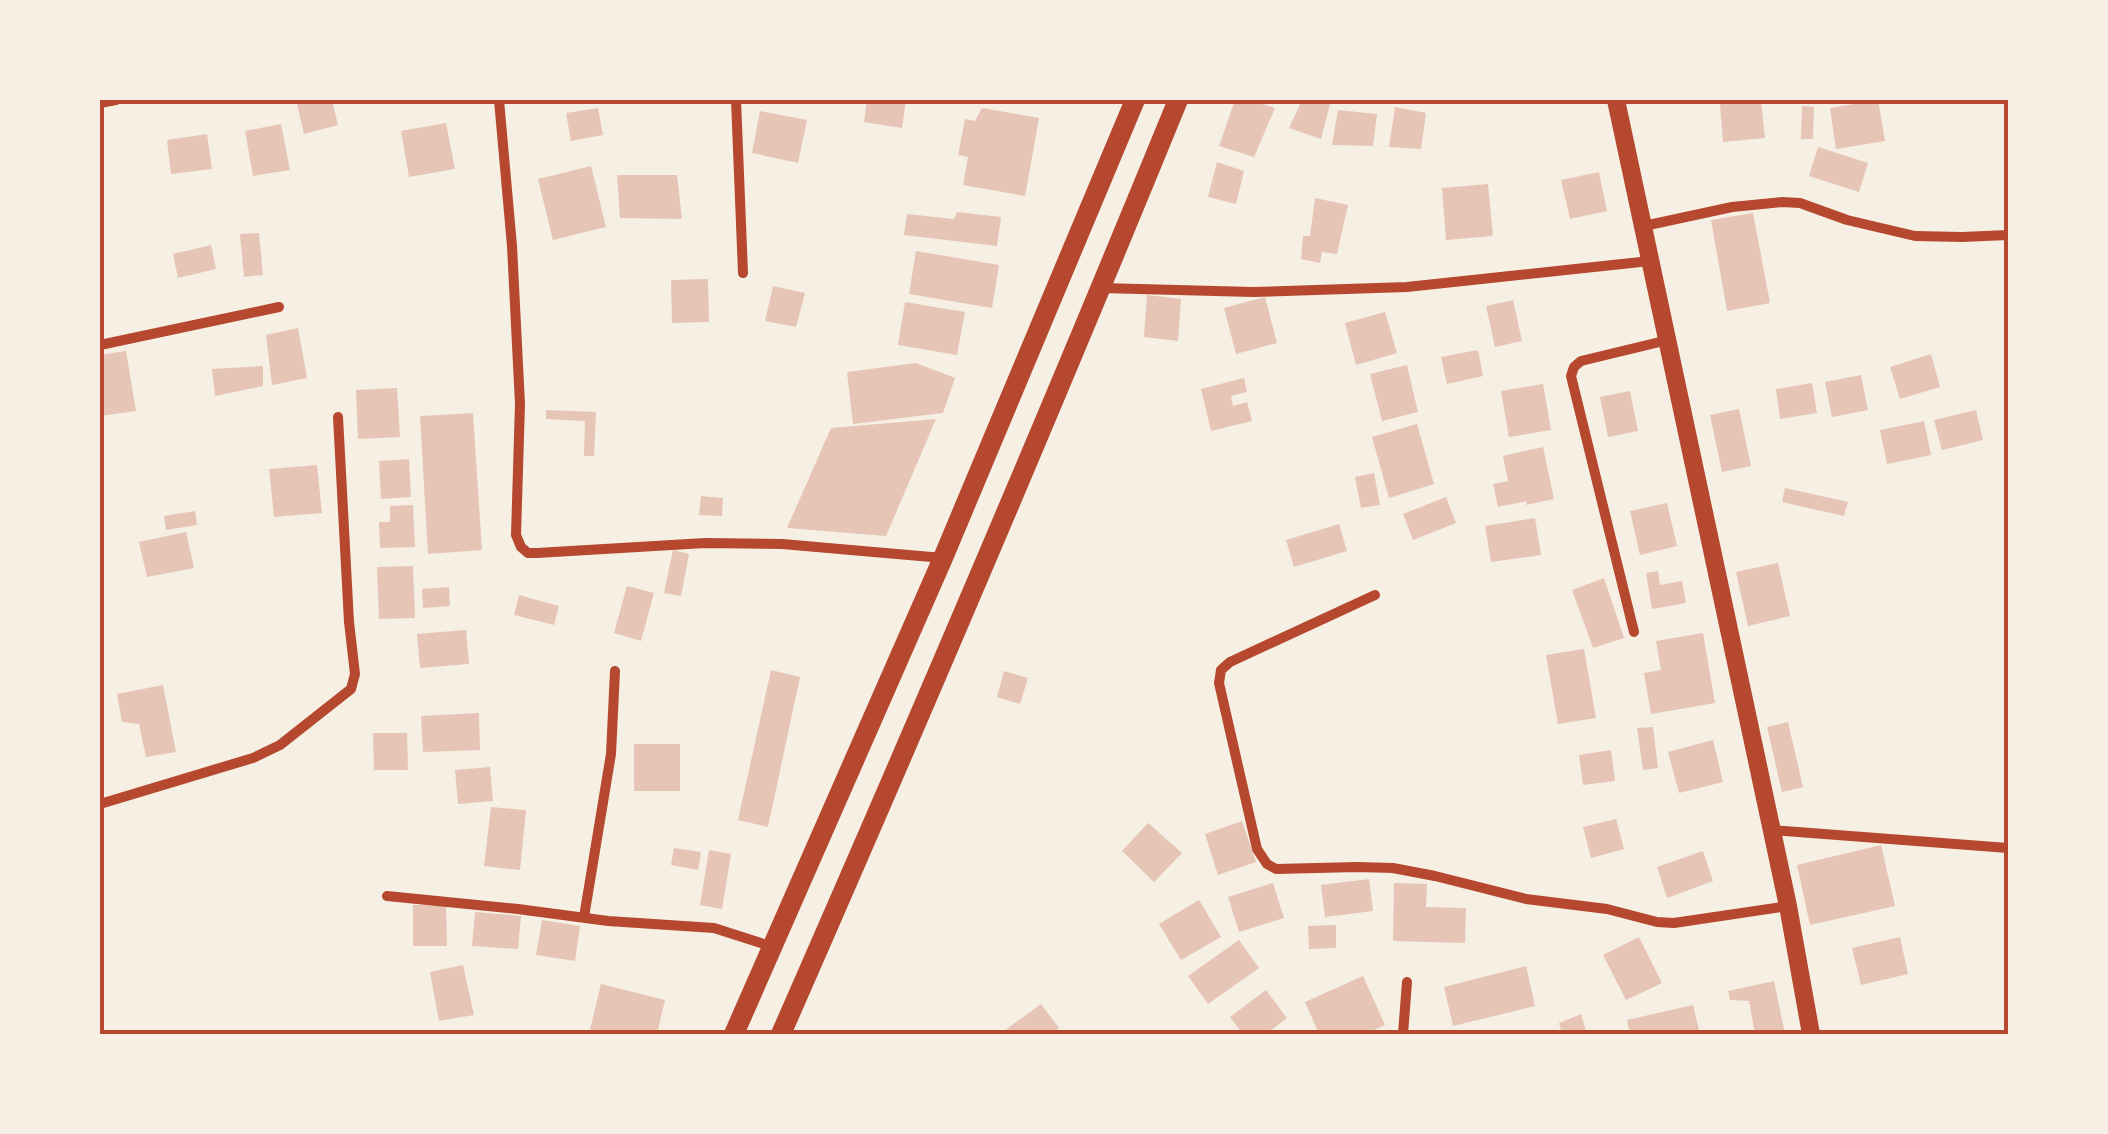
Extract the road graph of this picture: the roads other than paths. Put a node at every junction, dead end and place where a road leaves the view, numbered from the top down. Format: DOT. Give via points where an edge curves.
graph roads {
  1 [pos="116,100"];
  2 [pos="499,100"];
  3 [pos="736,100"];
  4 [pos="1135,100"];
  5 [pos="1178,100"];
  6 [pos="1616,100"];
  7 [pos="100,103"];
  8 [pos="1644,226"];
  9 [pos="2008,234"];
  10 [pos="1650,261"];
  11 [pos="743,273"];
  12 [pos="1101,288"];
  13 [pos="279,307"];
  14 [pos="1669,340"];
  15 [pos="100,346"];
  16 [pos="338,417"];
  17 [pos="942,558"];
  18 [pos="1376,595"];
  19 [pos="1634,632"];
  20 [pos="615,670"];
  21 [pos="100,804"];
  22 [pos="1772,830"];
  23 [pos="2008,848"];
  24 [pos="387,896"];
  25 [pos="1788,906"];
  26 [pos="584,917"];
  27 [pos="774,947"];
  28 [pos="1407,982"];
  29 [pos="734,1034"];
  30 [pos="781,1034"];
  31 [pos="1403,1034"];
  32 [pos="1811,1034"];
  1 -- 7 [label="street"];
  2 -- 17 [label="street" via="520,404 521,547 528,553 782,544"];
  3 -- 11 [label="street"];
  4 -- 17 [label="highway"];
  5 -- 12 [label="highway"];
  6 -- 8 [label="main road"];
  8 -- 9 [label="street" via="1782,202 1915,236"];
  8 -- 10 [label="main road"];
  10 -- 12 [label="street" via="1407,287"];
  10 -- 14 [label="main road"];
  12 -- 30 [label="highway"];
  13 -- 15 [label="street"];
  14 -- 19 [label="street" via="1580,361 1571,376"];
  14 -- 22 [label="main road"];
  16 -- 21 [label="street" via="351,689 280,745 252,758"];
  17 -- 27 [label="highway"];
  18 -- 25 [label="street" via="1221,670 1256,849 1267,864 1282,870 1394,868 1657,922"];
  20 -- 26 [label="street" via="610,754"];
  22 -- 23 [label="street"];
  22 -- 25 [label="main road"];
  24 -- 26 [label="street"];
  25 -- 32 [label="main road"];
  26 -- 27 [label="street" via="714,928"];
  27 -- 29 [label="highway"];
  28 -- 31 [label="street"];
}
